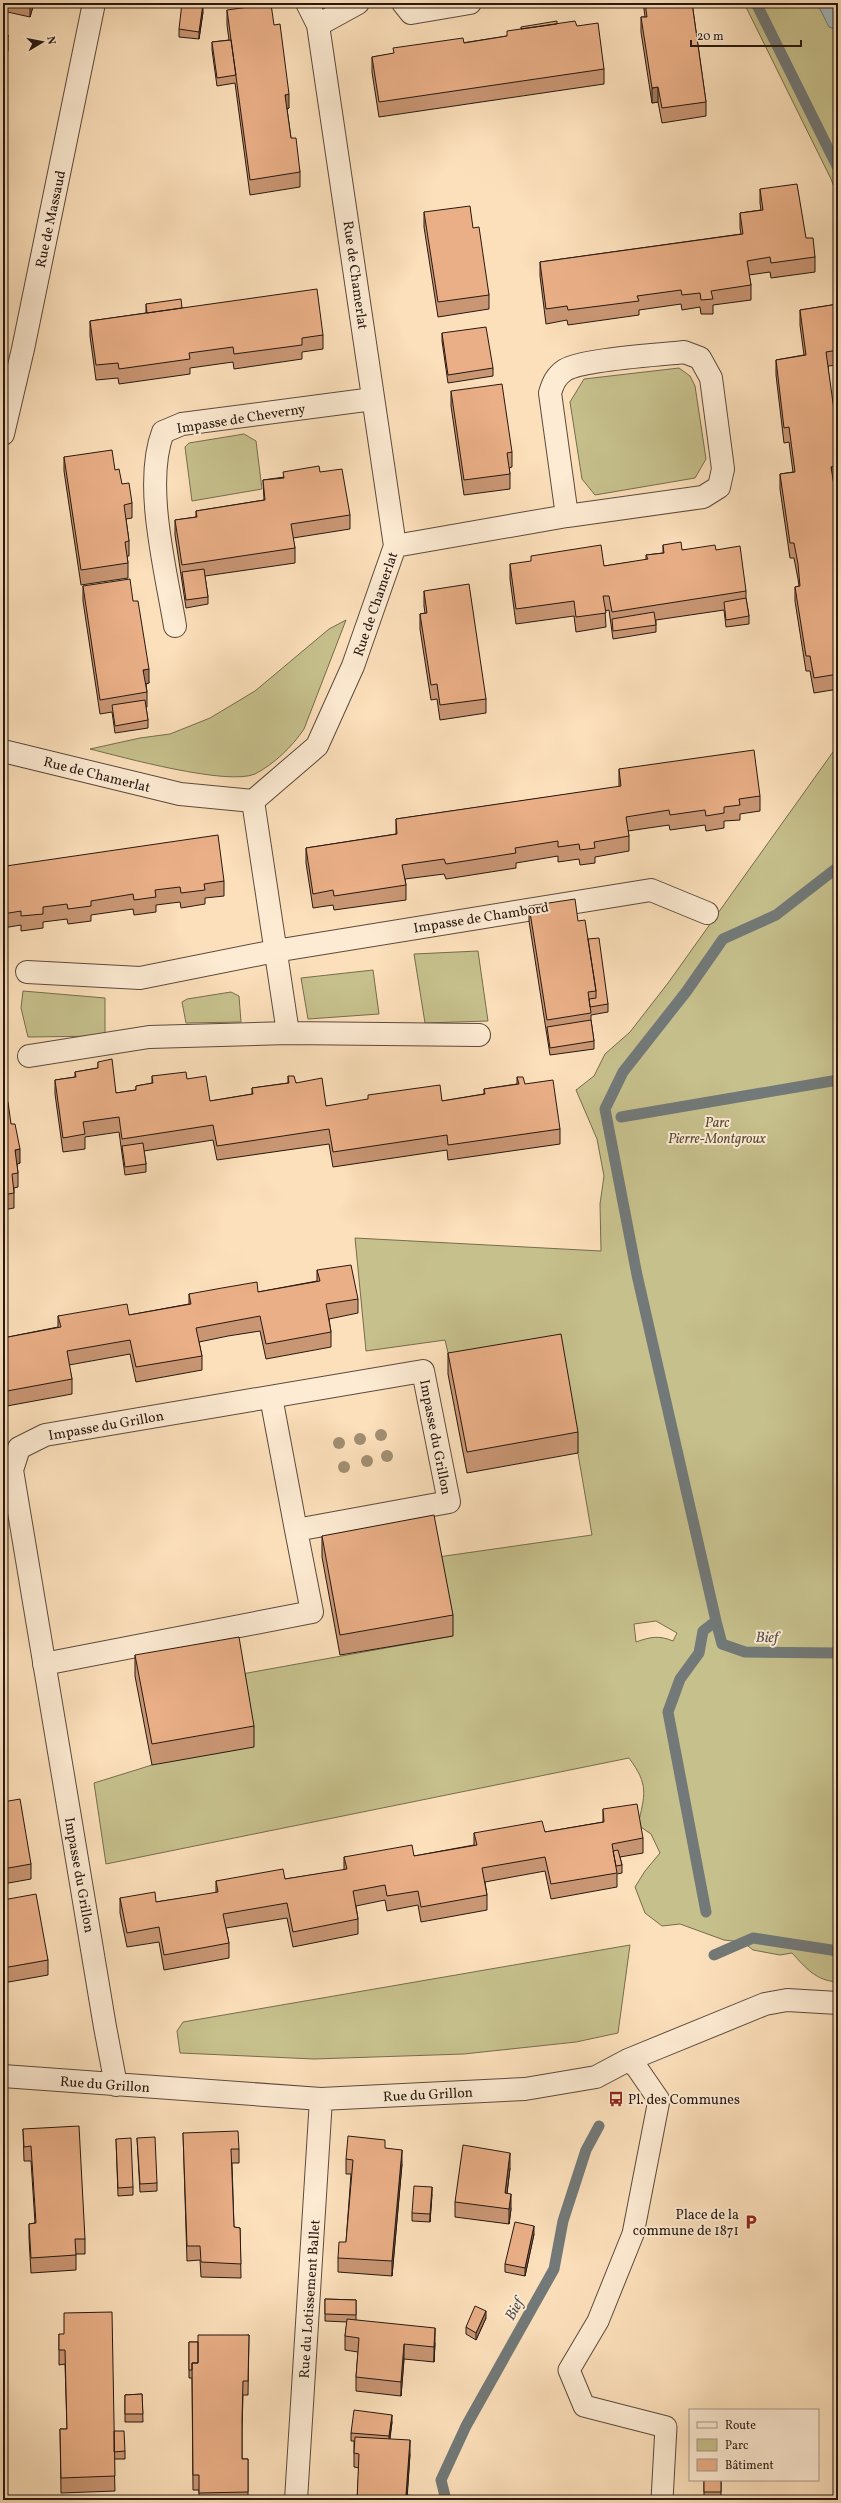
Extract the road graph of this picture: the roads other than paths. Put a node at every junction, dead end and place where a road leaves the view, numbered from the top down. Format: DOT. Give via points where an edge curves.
graph roads {
  1 [pos="94,3"];
  2 [pos="307,3"];
  3 [pos="358,3"];
  4 [pos="403,3"];
  5 [pos="470,3"];
  6 [pos="318,25"];
  7 [pos="373,399"];
  8 [pos="3,434"];
  9 [pos="567,516"];
  10 [pos="395,546"];
  11 [pos="175,626"];
  12 [pos="3,751"];
  13 [pos="253,801"];
  14 [pos="707,913"];
  15 [pos="276,951"];
  16 [pos="28,972"];
  17 [pos="288,1034"];
  18 [pos="479,1035"];
  19 [pos="29,1056"];
  20 [pos="271,1397"];
  21 [pos="296,1530"];
  22 [pos="44,1664"];
  23 [pos="838,2003"];
  24 [pos="628,2060"];
  25 [pos="3,2076"];
  26 [pos="116,2085"];
  27 [pos="321,2099"];
  28 [pos="296,2500"];
  29 [pos="662,2500"];
  1 -- 8 [label="street, Rue de Massaud" via="23,349"];
  2 -- 6 [label="street, Rue de Chamerlat"];
  3 -- 6 [label="street"];
  4 -- 5 [label="street" via="411,13"];
  6 -- 7 [label="street, Rue de Chamerlat"];
  7 -- 10 [label="street, Rue de Chamerlat"];
  7 -- 11 [label="street, Impasse de Cheverny" via="182,424 163,432 157,448 156,515"];
  9 -- 9 [label="street" via="703,496 719,487 724,469 711,378 700,358 684,352 586,364 566,370 554,380 550,392"];
  9 -- 10 [label="street"];
  10 -- 13 [label="street, Rue de Chamerlat" via="353,666 317,746"];
  12 -- 13 [label="street, Rue de Chamerlat" via="180,794"];
  13 -- 15 [label="street"];
  14 -- 15 [label="street, Impasse de Chambord" via="651,890"];
  15 -- 16 [label="street, Impasse de Chambord" via="140,978"];
  15 -- 17 [label="street"];
  17 -- 18 [label="street"];
  17 -- 19 [label="street" via="149,1037"];
  20 -- 21 [label="street"];
  20 -- 21 [label="street, Impasse du Grillon" via="423,1371 449,1502"];
  20 -- 22 [label="street, Impasse du Grillon" via="45,1435 19,1448 12,1470"];
  21 -- 22 [label="street" via="312,1612"];
  22 -- 26 [label="street, Impasse du Grillon"];
  23 -- 24 [label="street, Rue du Grillon" via="787,2000 765,2004"];
  24 -- 27 [label="street, Rue du Grillon" via="596,2077 525,2089"];
  24 -- 29 [label="lane" via="637,2068 659,2100 633,2234 598,2321 569,2370 584,2406 666,2427"];
  25 -- 26 [label="street, Rue du Grillon"];
  26 -- 27 [label="street, Rue du Grillon"];
  27 -- 28 [label="street, Rue du Lotissement Ballet"];
}
